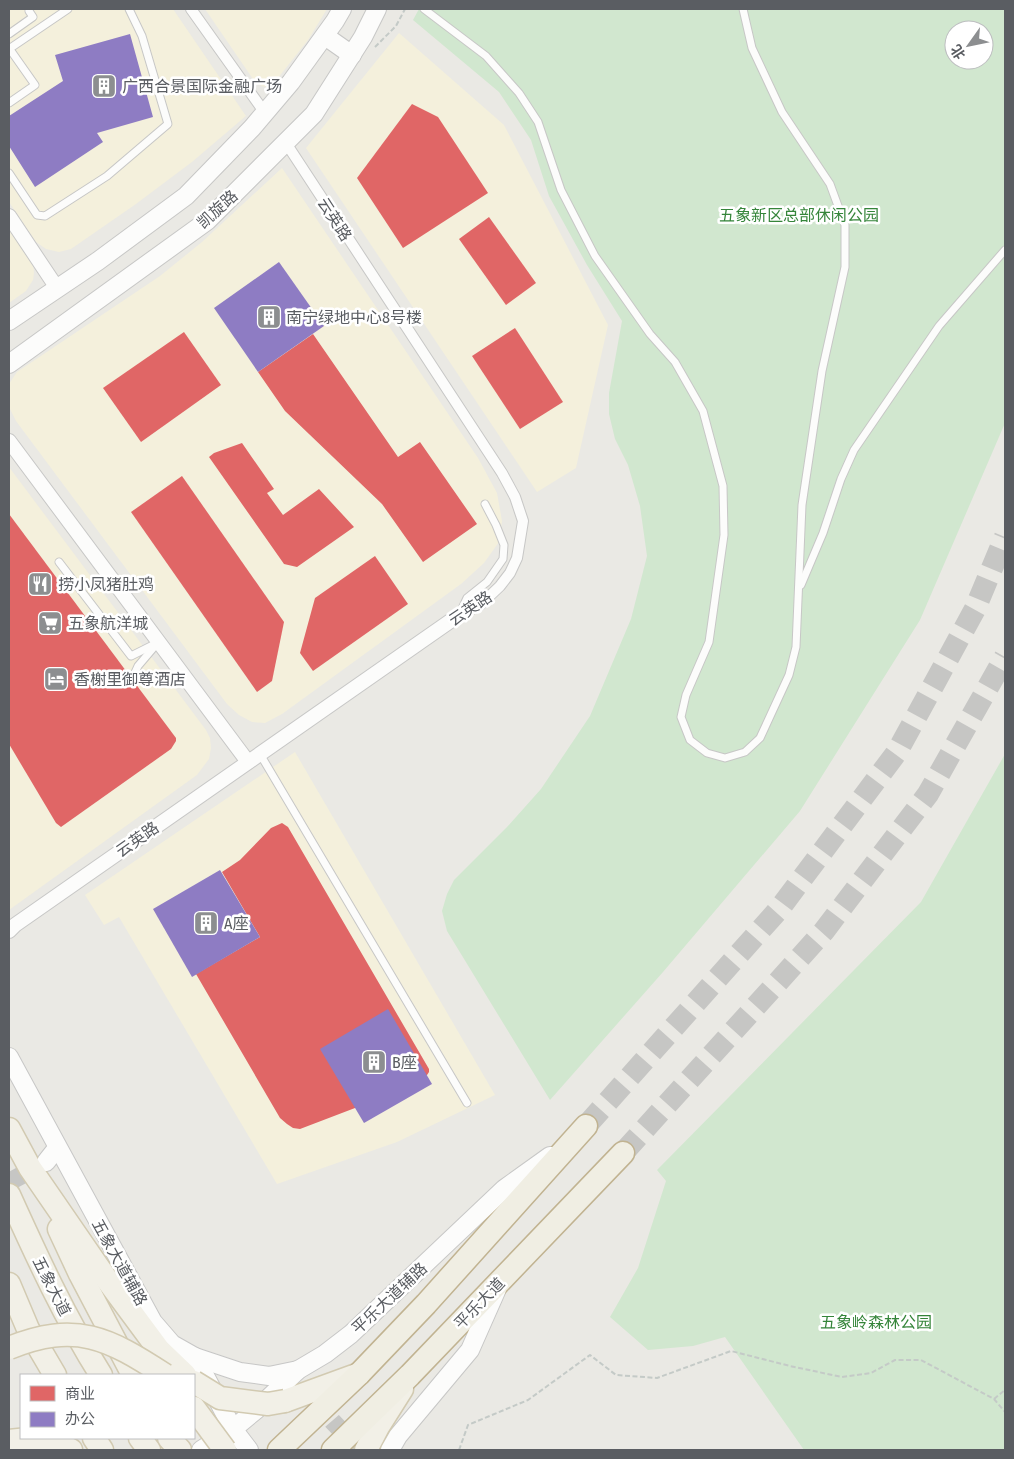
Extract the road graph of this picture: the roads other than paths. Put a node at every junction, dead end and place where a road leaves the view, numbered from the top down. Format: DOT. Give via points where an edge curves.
graph roads {
  1 [pos="68,9"];
  2 [pos="128,9"];
  3 [pos="191,9"];
  4 [pos="342,9"];
  5 [pos="378,9"];
  6 [pos="424,9"];
  7 [pos="743,9"];
  8 [pos="29,11"];
  9 [pos="9,34"];
  10 [pos="325,36"];
  11 [pos="9,49"];
  12 [pos="352,55"];
  13 [pos="9,103"];
  14 [pos="265,113"];
  15 [pos="286,143"];
  16 [pos="9,173"];
  17 [pos="9,216"];
  18 [pos="1005,250"];
  19 [pos="57,288"];
  20 [pos="9,321"];
  21 [pos="9,364"];
  22 [pos="9,441"];
  23 [pos="485,504"];
  24 [pos="59,562"];
  25 [pos="799,590"];
  26 [pos="459,615"];
  27 [pos="159,642"];
  28 [pos="133,677"];
  29 [pos="260,754"];
  30 [pos="248,762"];
  31 [pos="11,927"];
  32 [pos="9,1058"];
  33 [pos="467,1103"];
  34 [pos="9,1129"];
  35 [pos="580,1133"];
  36 [pos="57,1148"];
  37 [pos="623,1153"];
  38 [pos="38,1165"];
  39 [pos="9,1195"];
  40 [pos="501,1280"];
  41 [pos="9,1284"];
  42 [pos="9,1348"];
  43 [pos="190,1366"];
  44 [pos="303,1372"];
  45 [pos="54,1374"];
  46 [pos="100,1374"];
  47 [pos="132,1374"];
  48 [pos="163,1374"];
  49 [pos="359,1374"];
  50 [pos="410,1375"];
  51 [pos="195,1383"];
  52 [pos="195,1409"];
  53 [pos="233,1429"];
  54 [pos="141,1439"];
  55 [pos="170,1439"];
  56 [pos="9,1441"];
  57 [pos="283,1446"];
  58 [pos="71,1450"];
  59 [pos="149,1450"];
  60 [pos="180,1450"];
  61 [pos="201,1450"];
  62 [pos="225,1450"];
  63 [pos="249,1450"];
  64 [pos="333,1450"];
  65 [pos="366,1450"];
  66 [pos="390,1450"];
  1 -- 11 [label="lane"];
  2 -- 16 [label="lane" via="142,36 168,124 107,176 45,216 37,215"];
  3 -- 14 [label="street"];
  4 -- 10 [label="street, 凯旋路"];
  5 -- 12 [label="street, 凯旋路"];
  6 -- 25 [label="lane" via="486,56 519,93 538,122 562,190 596,256 650,334 675,362 703,411 723,486 724,535 709,642 686,695 682,717 690,740 707,753 725,758 745,752 760,738 789,675 796,647"];
  7 -- 25 [label="lane" via="752,48 782,112 830,184 845,225 844,267 822,371 802,505"];
  8 -- 9 [label="lane" via="33,17"];
  10 -- 12 [label="street"];
  10 -- 14 [label="street, 凯旋路"];
  11 -- 13 [label="lane" via="35,85"];
  12 -- 15 [label="street, 凯旋路" via="314,114"];
  14 -- 19 [label="street, 凯旋路" via="186,196"];
  15 -- 21 [label="street, 凯旋路" via="206,221"];
  15 -- 26 [label="street, 云英路" via="515,497 523,521 517,558 510,573 480,605"];
  17 -- 19 [label="street"];
  18 -- 25 [label="lane" via="939,326 854,450"];
  19 -- 20 [label="street, 凯旋路"];
  22 -- 27 [label="street"];
  23 -- 26 [label="lane" via="504,545 503,559 487,582 467,598"];
  24 -- 27 [label="lane" via="131,656"];
  26 -- 29 [label="street, 云英路"];
  27 -- 28 [label="lane" via="138,666"];
  27 -- 30 [label="street"];
  29 -- 30 [label="street, 云英路"];
  29 -- 33 [label="lane"];
  30 -- 31 [label="street, 云英路"];
  32 -- 36 [label="street, 五象大道辅路"];
  34 -- 38 [label="main road"];
  35 -- 44 [label="street, 平乐大道辅路" via="504,1189 351,1334"];
  35 -- 49 [label="highway"];
  36 -- 38 [label="street"];
  36 -- 43 [label="street, 五象大道辅路" via="152,1322"];
  37 -- 40 [label="highway, 平乐大道"];
  38 -- 43 [label="main road" via="105,1277 159,1350"];
  38 -- 47 [label="main road" via="80,1274"];
  39 -- 46 [label="main road, 五象大道" via="48,1280"];
  40 -- 50 [label="highway, 平乐大道"];
  40 -- 66 [label="street" via="470,1350"];
  41 -- 45 [label="main road" via="28,1329"];
  42 -- 48 [label="main road, bridge" via="53,1334 82,1335 127,1351"];
  43 -- 44 [label="street, 五象大道辅路" via="269,1376"];
  43 -- 53 [label="street"];
  44 -- 53 [label="street, 平乐大道辅路"];
  49 -- 51 [label="main road, bridge" via="268,1404 220,1398"];
  49 -- 57 [label="highway"];
  50 -- 64 [label="highway, 平乐大道"];
  50 -- 65 [label="main road"];
  52 -- 62 [label="main road, bridge"];
  53 -- 61 [label="street, 平乐大道辅路"];
  53 -- 63 [label="street"];
  54 -- 59 [label="main road"];
  55 -- 60 [label="main road"];
  56 -- 58 [label="main road" via="28,1439"];
}
